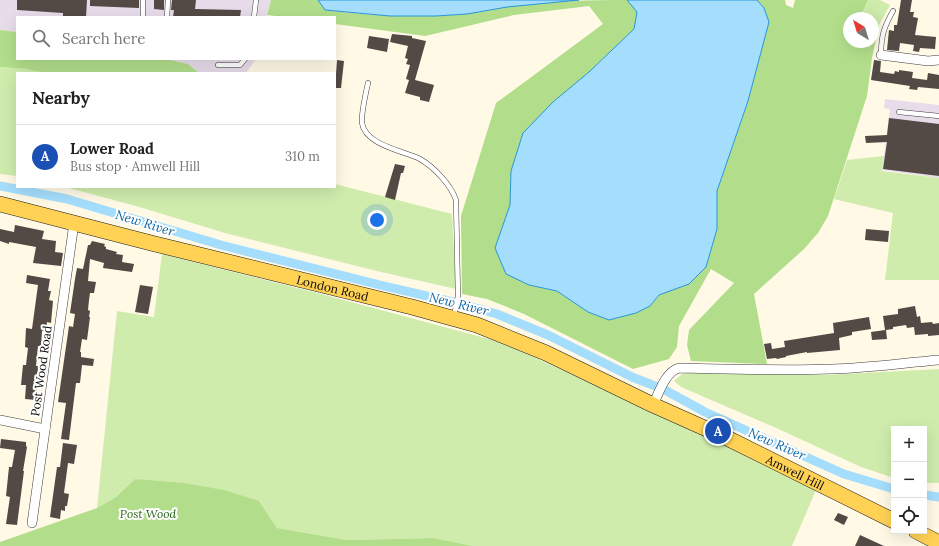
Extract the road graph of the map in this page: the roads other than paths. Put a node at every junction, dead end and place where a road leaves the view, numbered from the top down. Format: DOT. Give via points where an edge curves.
graph roads {
  1 [pos="143,0"];
  2 [pos="168,0"];
  3 [pos="256,0"];
  4 [pos="893,11"];
  5 [pos="143,16"];
  6 [pos="167,16"];
  7 [pos="254,16"];
  8 [pos="881,55"];
  9 [pos="244,60"];
  10 [pos="939,60"];
  11 [pos="218,64"];
  12 [pos="368,83"];
  13 [pos="899,112"];
  14 [pos="939,116"];
  15 [pos="0,204"];
  16 [pos="74,223"];
  17 [pos="455,312"];
  18 [pos="939,360"];
  19 [pos="656,399"];
  20 [pos="0,420"];
  21 [pos="45,429"];
  22 [pos="891,519"];
  23 [pos="32,523"];
  24 [pos="922,534"];
  25 [pos="939,543"];
  1 -- 5 [label="lane"];
  2 -- 6 [label="lane"];
  3 -- 7 [label="lane"];
  4 -- 8 [label="lane" via="884,26"];
  8 -- 10 [label="street" via="928,62"];
  9 -- 11 [label="lane" via="240,65"];
  12 -- 17 [label="lane" via="362,122 366,132 379,143 420,160 439,174 453,192 456,200 458,299"];
  13 -- 14 [label="lane"];
  15 -- 16 [label="main road, London Road"];
  16 -- 17 [label="main road, London Road"];
  16 -- 21 [label="street, Post Wood Road"];
  17 -- 19 [label="main road, London Road"];
  18 -- 19 [label="street" via="884,366 780,371 679,368 671,373"];
  19 -- 22 [label="main road, Amwell Hill" via="729,439"];
  20 -- 21 [label="street"];
  21 -- 23 [label="street, Post Wood Road"];
  24 -- 25 [label="main road"];
}
